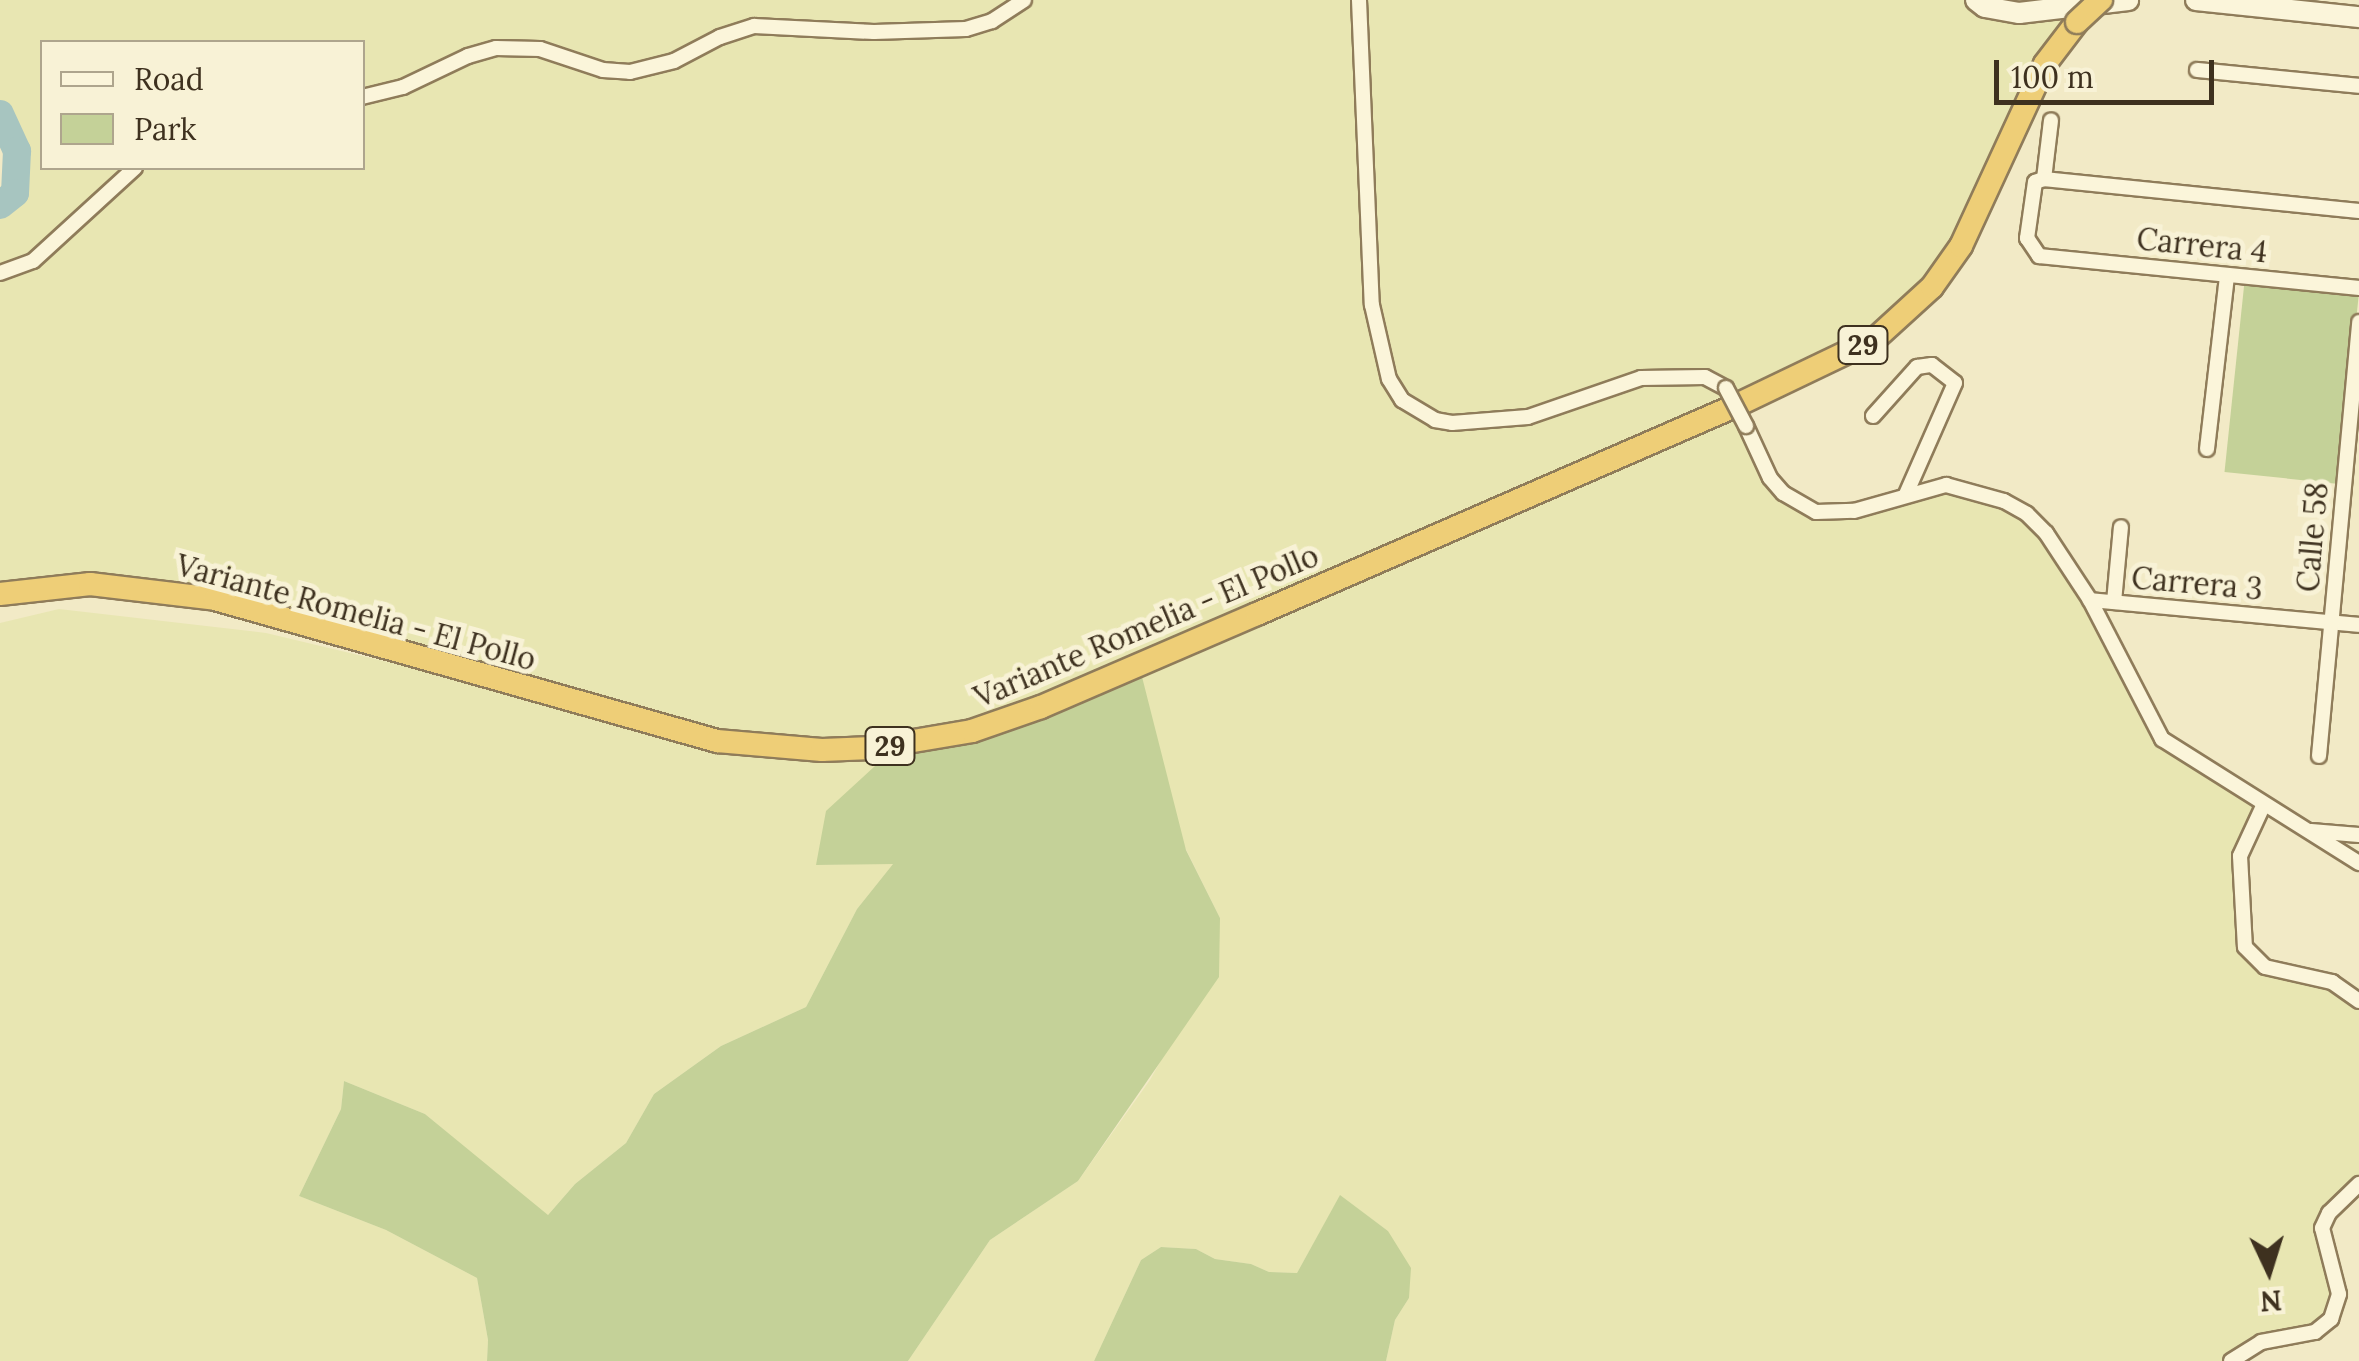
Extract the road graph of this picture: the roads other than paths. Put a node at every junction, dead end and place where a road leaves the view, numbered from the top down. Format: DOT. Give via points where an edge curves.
graph roads {
  1 [pos="1024,0"];
  2 [pos="1359,0"];
  3 [pos="1976,0"];
  4 [pos="2101,0"];
  5 [pos="2128,0"];
  6 [pos="2196,0"];
  7 [pos="2359,17"];
  8 [pos="2197,70"];
  9 [pos="2359,86"];
  10 [pos="365,97"];
  11 [pos="2051,120"];
  12 [pos="133,170"];
  13 [pos="2044,180"];
  14 [pos="2359,211"];
  15 [pos="0,273"];
  16 [pos="2227,275"];
  17 [pos="2359,288"];
  18 [pos="2359,322"];
  19 [pos="1872,416"];
  20 [pos="2207,449"];
  21 [pos="1906,494"];
  22 [pos="2121,528"];
  23 [pos="0,594"];
  24 [pos="2090,600"];
  25 [pos="2114,602"];
  26 [pos="2332,622"];
  27 [pos="2359,625"];
  28 [pos="2319,756"];
  29 [pos="2264,804"];
  30 [pos="2305,830"];
  31 [pos="2359,835"];
  32 [pos="2359,863"];
  33 [pos="2359,1001"];
  34 [pos="2359,1184"];
  35 [pos="2231,1361"];
  1 -- 10 [label="street" via="966,29 754,26 630,72 540,49 496,48"];
  2 -- 21 [label="street, bridge" via="1372,305 1388,379 1402,400 1452,423 1528,417 1641,378 1705,377 1726,388 1770,478 1800,505 1833,513"];
  3 -- 5 [label="main road" via="2019,13"];
  4 -- 23 [label="highway, Variante Romelia - El Pollo / 29, bridge" via="2045,64 1961,246 1932,287 1875,338 1736,406 1258,614 972,730 856,749 767,747 717,740 202,596 90,584"];
  6 -- 7 [label="main road"];
  8 -- 9 [label="street"];
  11 -- 13 [label="street"];
  12 -- 15 [label="street" via="33,260"];
  13 -- 14 [label="street"];
  13 -- 16 [label="street, Carrera 4" via="2035,182 2028,238 2039,256"];
  16 -- 17 [label="street, Carrera 4"];
  16 -- 20 [label="street"];
  18 -- 26 [label="street, Calle 58"];
  19 -- 21 [label="street" via="1918,367 1932,365 1955,383"];
  21 -- 24 [label="street" via="1946,485 2004,500 2046,533"];
  22 -- 25 [label="street"];
  24 -- 25 [label="street, Carrera 3"];
  24 -- 29 [label="street" via="2162,739"];
  25 -- 26 [label="street, Carrera 3"];
  26 -- 27 [label="street, Carrera 3"];
  26 -- 28 [label="street, Calle 58"];
  29 -- 30 [label="street"];
  29 -- 33 [label="street" via="2240,856 2246,948 2265,967 2332,982"];
  30 -- 31 [label="street"];
  30 -- 32 [label="street"];
  34 -- 35 [label="street" via="2322,1228 2339,1294 2331,1319 2314,1332 2261,1342"];
}
